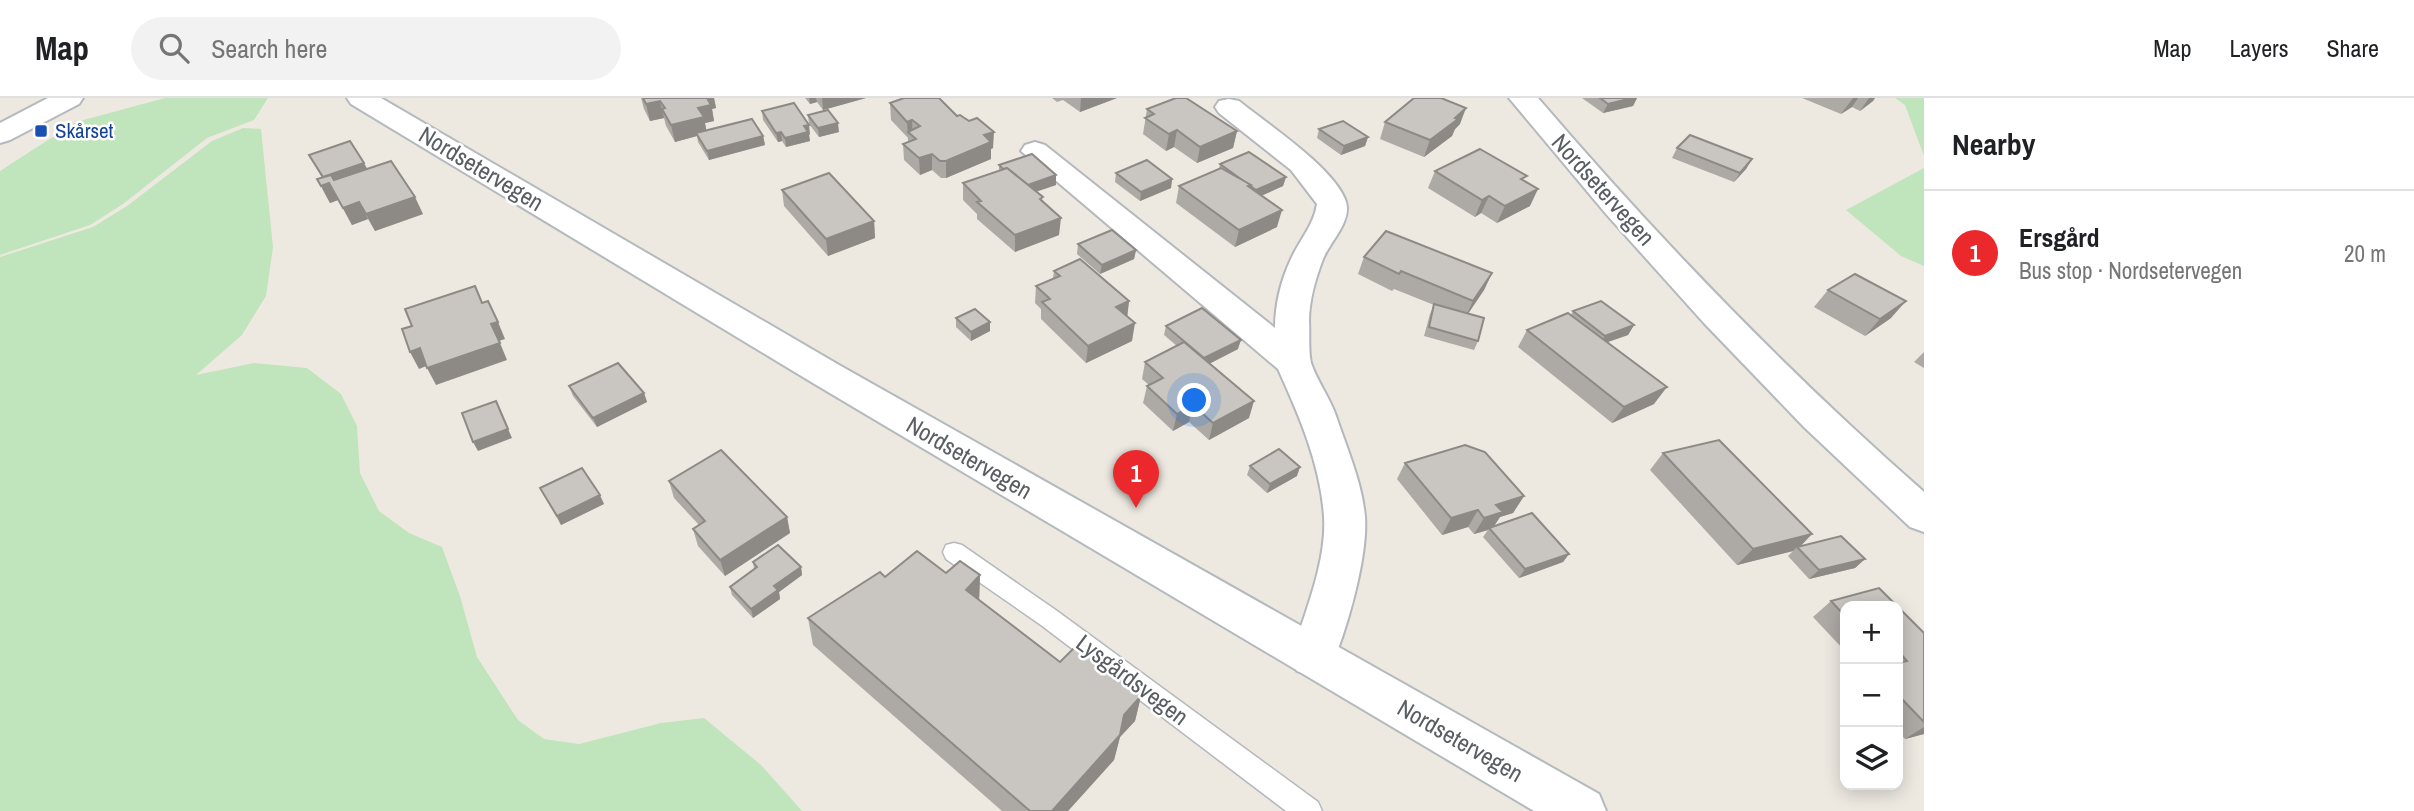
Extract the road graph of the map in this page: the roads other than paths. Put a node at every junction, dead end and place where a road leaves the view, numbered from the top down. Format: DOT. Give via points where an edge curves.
graph roads {
  1 [pos="69,98"];
  2 [pos="361,98"];
  3 [pos="1523,98"];
  4 [pos="1228,107"];
  5 [pos="4,129"];
  6 [pos="1035,151"];
  7 [pos="1293,362"];
  8 [pos="1924,516"];
  9 [pos="954,552"];
  10 [pos="1313,657"];
  11 [pos="1308,811"];
  12 [pos="1581,811"];
  1 -- 5 [label="main road"];
  2 -- 10 [label="main road, Nordsetervegen"];
  3 -- 8 [label="main road, Nordsetervegen" via="1732,335"];
  4 -- 7 [label="main road" via="1301,164 1332,204 1330,219 1300,278 1292,313"];
  6 -- 7 [label="main road"];
  7 -- 10 [label="main road" via="1339,482 1345,519 1339,571"];
  9 -- 11 [label="lane, Lysgårdsvegen"];
  10 -- 12 [label="main road, Nordsetervegen"];
}
